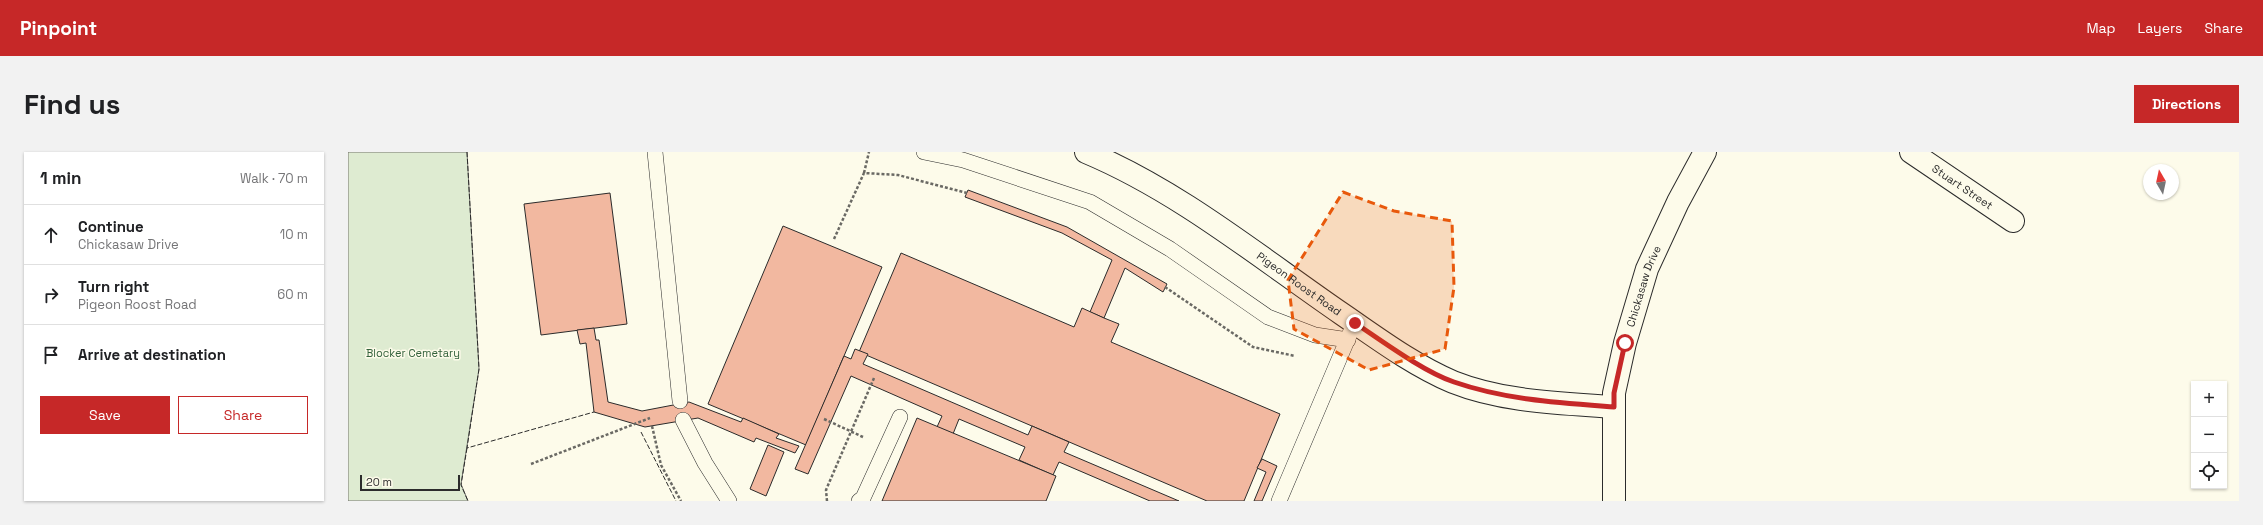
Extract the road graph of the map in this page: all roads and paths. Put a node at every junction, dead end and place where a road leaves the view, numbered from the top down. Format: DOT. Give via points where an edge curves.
graph roads {
  1 [pos="655,152"];
  2 [pos="869,152"];
  3 [pos="924,152"];
  4 [pos="1086,152"];
  5 [pos="1705,152"];
  6 [pos="1911,152"];
  7 [pos="864,173"];
  8 [pos="966,193"];
  9 [pos="2013,221"];
  10 [pos="834,239"];
  11 [pos="1165,287"];
  12 [pos="1351,331"];
  13 [pos="1300,357"];
  14 [pos="874,378"];
  15 [pos="680,401"];
  16 [pos="1614,407"];
  17 [pos="900,417"];
  18 [pos="650,418"];
  19 [pos="824,419"];
  20 [pos="683,420"];
  21 [pos="652,426"];
  22 [pos="851,431"];
  23 [pos="886,449"];
  24 [pos="531,464"];
  25 [pos="681,501"];
  26 [pos="729,501"];
  27 [pos="827,501"];
  28 [pos="859,501"];
  29 [pos="1279,501"];
  30 [pos="1614,501"];
  1 -- 15 [label="lane"];
  2 -- 7 [label="path"];
  3 -- 12 [label="lane" via="963,160 1090,202 1170,249 1268,317 1315,335"];
  4 -- 12 [label="street, Pigeon Roost Road" via="1165,192"];
  5 -- 16 [label="street, Chickasaw Drive" via="1647,269 1625,343 1614,393"];
  6 -- 9 [label="street, Stuart Street"];
  7 -- 8 [label="path" via="898,175"];
  7 -- 10 [label="path"];
  11 -- 13 [label="path" via="1253,347"];
  12 -- 16 [label="street, Pigeon Roost Road" via="1453,382 1500,396"];
  12 -- 29 [label="lane"];
  14 -- 22 [label="path"];
  16 -- 30 [label="street, Chickasaw Drive"];
  17 -- 23 [label="lane"];
  18 -- 24 [label="path"];
  19 -- 22 [label="path"];
  20 -- 26 [label="lane" via="705,463"];
  21 -- 25 [label="path" via="661,465"];
  22 -- 23 [label="path"];
  22 -- 27 [label="path" via="826,490"];
  23 -- 28 [label="lane" via="863,498"];
}
